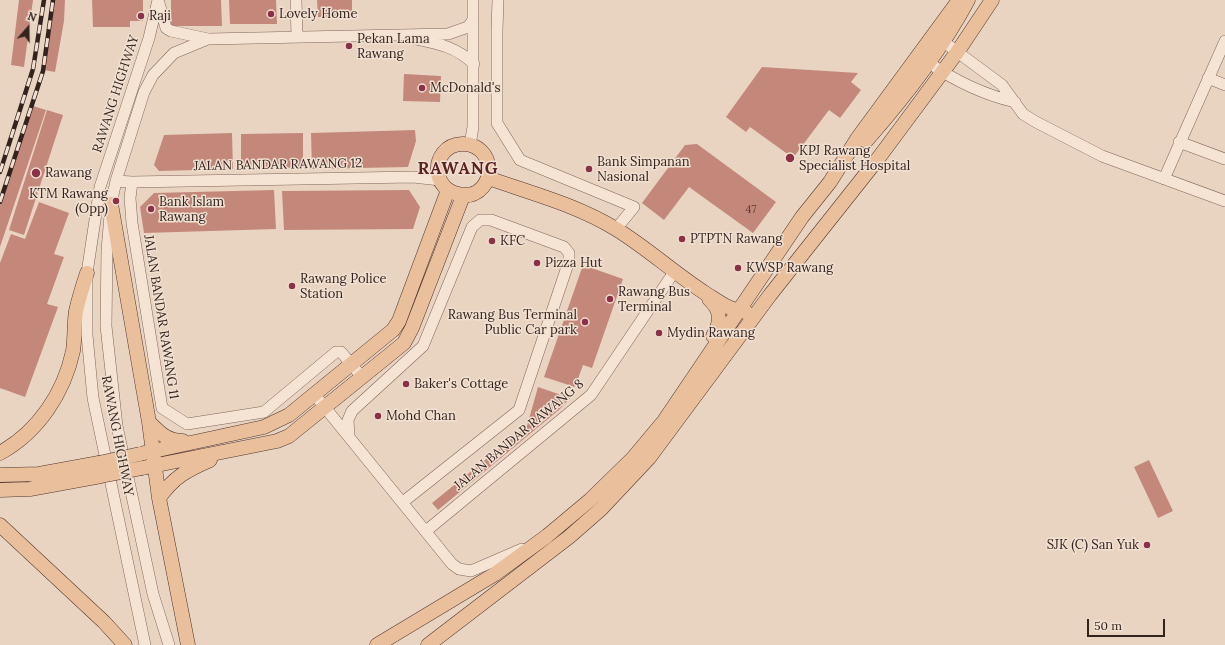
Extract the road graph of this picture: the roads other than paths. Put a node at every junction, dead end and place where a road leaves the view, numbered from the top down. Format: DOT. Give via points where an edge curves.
graph roads {
  1 [pos="158,0"];
  2 [pos="296,0"];
  3 [pos="473,0"];
  4 [pos="498,0"];
  5 [pos="959,0"];
  6 [pos="968,0"];
  7 [pos="992,0"];
  8 [pos="473,20"];
  9 [pos="400,36"];
  10 [pos="297,37"];
  11 [pos="208,39"];
  12 [pos="1225,40"];
  13 [pos="944,42"];
  14 [pos="958,51"];
  15 [pos="929,63"];
  16 [pos="474,64"];
  17 [pos="942,72"];
  18 [pos="1208,78"];
  19 [pos="1225,85"];
  20 [pos="1015,102"];
  21 [pos="1179,142"];
  22 [pos="470,145"];
  23 [pos="1225,159"];
  24 [pos="488,178"];
  25 [pos="1164,179"];
  26 [pos="116,180"];
  27 [pos="132,182"];
  28 [pos="830,182"];
  29 [pos="444,185"];
  30 [pos="468,195"];
  31 [pos="1225,201"];
  32 [pos="111,204"];
  33 [pos="616,229"];
  34 [pos="674,272"];
  35 [pos="87,273"];
  36 [pos="698,288"];
  37 [pos="770,295"];
  38 [pos="737,311"];
  39 [pos="351,363"];
  40 [pos="362,377"];
  41 [pos="314,394"];
  42 [pos="326,407"];
  43 [pos="149,422"];
  44 [pos="652,435"];
  45 [pos="349,436"];
  46 [pos="196,441"];
  47 [pos="232,450"];
  48 [pos="146,452"];
  49 [pos="0,453"];
  50 [pos="148,466"];
  51 [pos="100,469"];
  52 [pos="0,475"];
  53 [pos="0,490"];
  54 [pos="159,498"];
  55 [pos="403,502"];
  56 [pos="0,525"];
  57 [pos="426,531"];
  58 [pos="547,536"];
  59 [pos="126,645"];
  60 [pos="145,645"];
  61 [pos="169,645"];
  62 [pos="188,645"];
  63 [pos="377,645"];
  64 [pos="428,645"];
  1 -- 11 [label="street" via="163,22 171,32"];
  1 -- 35 [label="street, RAWANG HIGHWAY" via="149,38 100,187"];
  2 -- 10 [label="street"];
  3 -- 8 [label="street"];
  4 -- 33 [label="street" via="497,123 520,160 634,207"];
  5 -- 28 [label="main road" via="857,138"];
  6 -- 13 [label="main road"];
  7 -- 14 [label="main road"];
  8 -- 9 [label="street" via="468,27 459,32"];
  8 -- 16 [label="street"];
  9 -- 10 [label="street"];
  9 -- 16 [label="street" via="445,45 463,53"];
  10 -- 11 [label="street"];
  11 -- 26 [label="street, RAWANG HIGHWAY" via="174,54 153,75 144,92"];
  12 -- 18 [label="street"];
  13 -- 14 [label="street"];
  13 -- 15 [label="main road"];
  14 -- 17 [label="main road"];
  14 -- 20 [label="street" via="1002,85"];
  15 -- 17 [label="street"];
  15 -- 28 [label="main road"];
  16 -- 22 [label="street" via="473,127"];
  17 -- 20 [label="street" via="996,97"];
  17 -- 37 [label="main road" via="878,160"];
  18 -- 19 [label="street"];
  18 -- 21 [label="street"];
  20 -- 25 [label="street" via="1023,114 1096,153"];
  21 -- 23 [label="street"];
  21 -- 25 [label="street"];
  22 -- 24 [label="main road" via="482,151 486,158 489,165"];
  22 -- 29 [label="main road" via="454,146 442,154 438,165"];
  24 -- 30 [label="main road" via="480,190"];
  24 -- 33 [label="main road" via="584,212"];
  25 -- 31 [label="street"];
  26 -- 27 [label="street, JALAN BANDAR RAWANG 12"];
  26 -- 32 [label="street, RAWANG HIGHWAY"];
  27 -- 29 [label="street, JALAN BANDAR RAWANG 12" via="413,177"];
  27 -- 39 [label="street, JALAN BANDAR RAWANG 11" via="132,223 162,408 187,424 264,412 336,352 341,352"];
  28 -- 38 [label="main road" via="802,217"];
  29 -- 30 [label="main road"];
  29 -- 39 [label="main road" via="399,321 393,330"];
  30 -- 40 [label="main road" via="408,338"];
  32 -- 43 [label="main road"];
  32 -- 61 [label="street, RAWANG HIGHWAY" via="107,250 106,326 117,426 153,594"];
  33 -- 34 [label="main road"];
  34 -- 36 [label="main road"];
  34 -- 57 [label="street, JALAN BANDAR RAWANG 8" via="591,395"];
  35 -- 49 [label="main road" via="76,311 73,351 63,381 50,407 34,427 14,445"];
  35 -- 60 [label="street, RAWANG HIGHWAY" via="87,336 93,398"];
  36 -- 38 [label="main road"];
  36 -- 44 [label="main road" via="717,306 720,323"];
  37 -- 38 [label="main road" via="747,312"];
  37 -- 64 [label="main road" via="668,434 636,473 601,509 493,597"];
  38 -- 44 [label="main road" via="697,374"];
  39 -- 40 [label="street, JALAN BANDAR RAWANG 11"];
  39 -- 41 [label="main road"];
  40 -- 42 [label="main road"];
  41 -- 42 [label="street"];
  41 -- 46 [label="main road" via="278,422"];
  42 -- 45 [label="street"];
  42 -- 47 [label="main road" via="289,436"];
  43 -- 46 [label="main road" via="174,441"];
  43 -- 48 [label="main road"];
  44 -- 58 [label="main road" via="612,480"];
  45 -- 55 [label="street"];
  45 -- 55 [label="street" via="348,420 352,410 423,346 472,227 480,220 491,220 564,247 569,253 569,262 519,410"];
  46 -- 48 [label="main road"];
  47 -- 50 [label="main road"];
  47 -- 54 [label="main road" via="181,474 170,483"];
  48 -- 50 [label="main road"];
  48 -- 51 [label="main road, bridge"];
  50 -- 51 [label="main road, bridge"];
  50 -- 54 [label="main road"];
  51 -- 52 [label="main road"];
  51 -- 53 [label="main road" via="30,489"];
  54 -- 62 [label="main road"];
  55 -- 57 [label="street"];
  56 -- 59 [label="main road"];
  57 -- 58 [label="street" via="452,564 459,569 471,571"];
  58 -- 63 [label="main road" via="495,574"];
}
